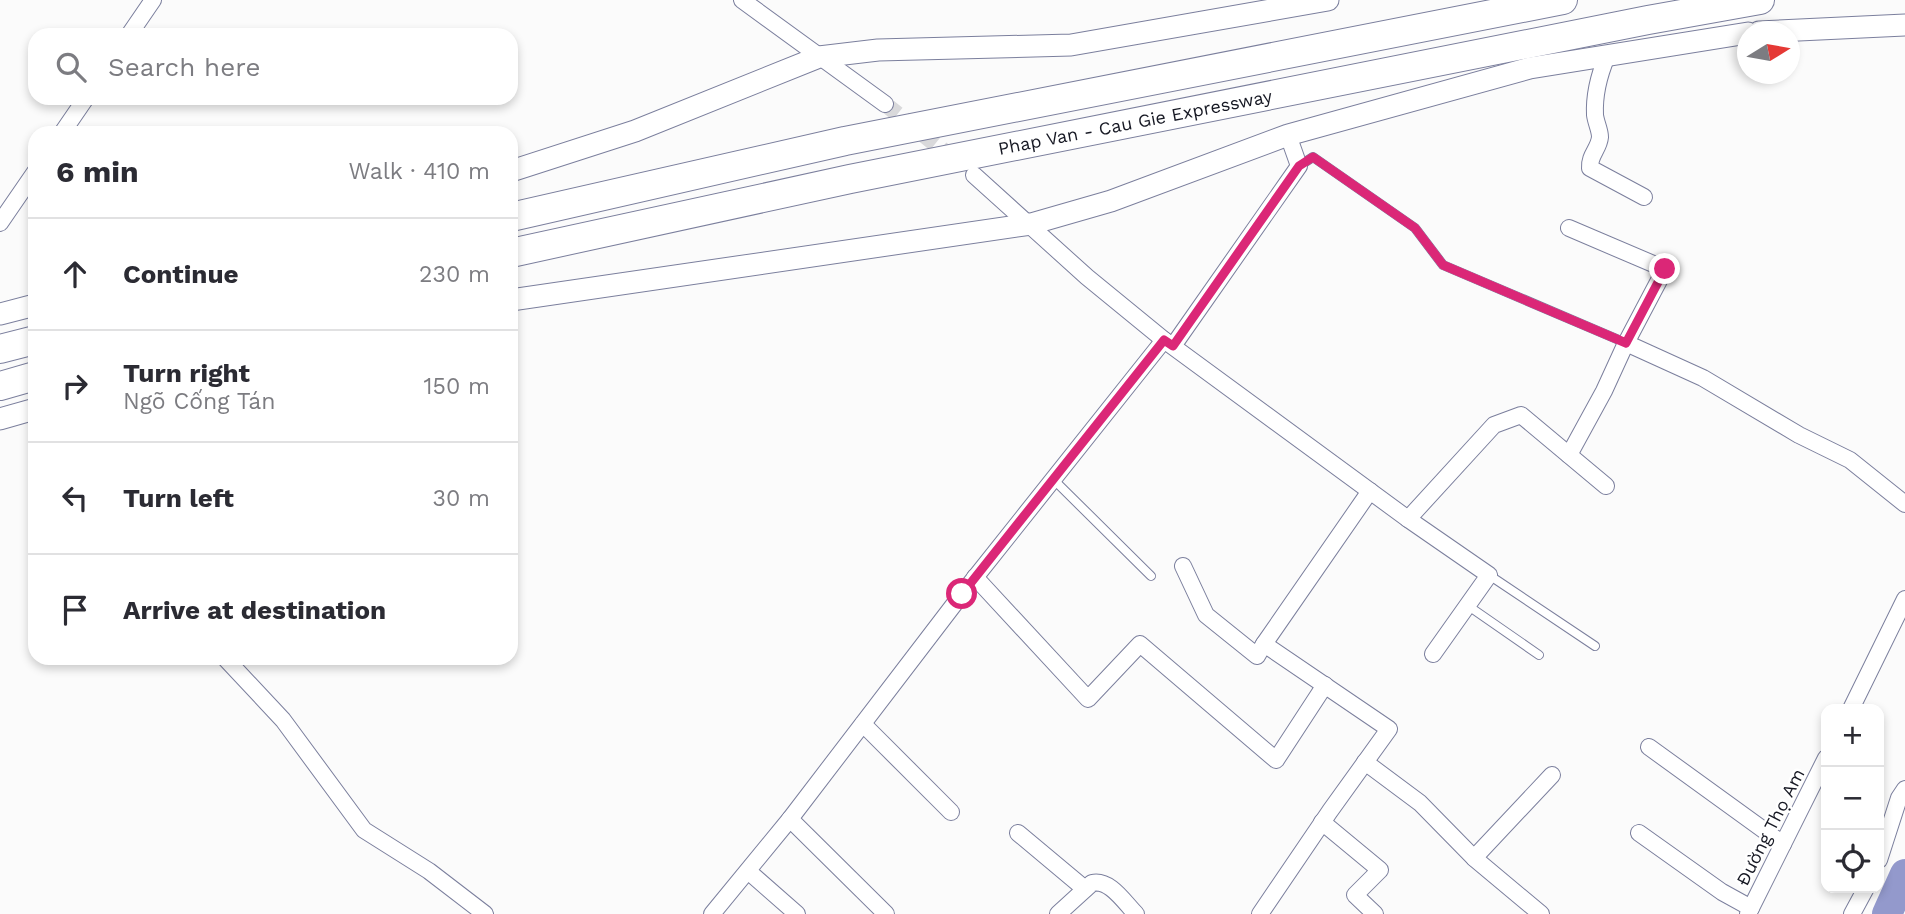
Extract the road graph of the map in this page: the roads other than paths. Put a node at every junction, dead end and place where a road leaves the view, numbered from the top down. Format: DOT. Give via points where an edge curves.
graph roads {
  1 [pos="153,0"];
  2 [pos="742,0"];
  3 [pos="1328,0"];
  4 [pos="1563,0"];
  5 [pos="1760,0"];
  6 [pos="1905,25"];
  7 [pos="134,28"];
  8 [pos="1800,30"];
  9 [pos="1737,35"];
  10 [pos="1608,56"];
  11 [pos="819,57"];
  12 [pos="885,104"];
  13 [pos="81,105"];
  14 [pos="67,126"];
  15 [pos="1288,135"];
  16 [pos="1299,166"];
  17 [pos="518,169"];
  18 [pos="974,175"];
  19 [pos="28,182"];
  20 [pos="1644,197"];
  21 [pos="518,215"];
  22 [pos="0,223"];
  23 [pos="1031,224"];
  24 [pos="1569,228"];
  25 [pos="518,251"];
  26 [pos="518,299"];
  27 [pos="28,306"];
  28 [pos="1,310"];
  29 [pos="28,342"];
  30 [pos="1168,343"];
  31 [pos="1626,343"];
  32 [pos="0,349"];
  33 [pos="28,378"];
  34 [pos="0,386"];
  35 [pos="28,411"];
  36 [pos="0,419"];
  37 [pos="1569,454"];
  38 [pos="1053,479"];
  39 [pos="1606,486"];
  40 [pos="1370,491"];
  41 [pos="1905,504"];
  42 [pos="1408,519"];
  43 [pos="1183,566"];
  44 [pos="1489,575"];
  45 [pos="1151,576"];
  46 [pos="975,577"];
  47 [pos="1905,599"];
  48 [pos="1467,605"];
  49 [pos="1264,644"];
  50 [pos="1595,646"];
  51 [pos="1433,653"];
  52 [pos="1539,655"];
  53 [pos="232,665"];
  54 [pos="1325,685"];
  55 [pos="1853,704"];
  56 [pos="863,724"];
  57 [pos="1649,747"];
  58 [pos="1365,762"];
  59 [pos="1822,767"];
  60 [pos="1552,775"];
  61 [pos="1905,789"];
  62 [pos="951,813"];
  63 [pos="790,819"];
  64 [pos="1322,822"];
  65 [pos="1018,833"];
  66 [pos="1639,833"];
  67 [pos="1783,844"];
  68 [pos="1884,844"];
  69 [pos="1474,858"];
  70 [pos="748,871"];
  71 [pos="1085,889"];
  72 [pos="1863,893"];
  73 [pos="1750,911"];
  74 [pos="485,914"];
  75 [pos="712,914"];
  76 [pos="797,914"];
  77 [pos="886,914"];
  78 [pos="1058,914"];
  79 [pos="1136,914"];
  80 [pos="1260,914"];
  81 [pos="1375,914"];
  82 [pos="1541,914"];
  83 [pos="1852,914"];
  1 -- 7 [label="street"];
  2 -- 11 [label="street"];
  3 -- 11 [label="street" via="1071,44 878,50"];
  4 -- 21 [label="highway, Phap Van - Cau Gie Expressway" via="845,141"];
  5 -- 25 [label="highway, Phap Van - Cau Gie Expressway" via="877,173"];
  6 -- 8 [label="street"];
  9 -- 10 [label="street"];
  10 -- 15 [label="street" via="1530,68"];
  10 -- 20 [label="street" via="1600,72 1596,97 1600,134 1590,167"];
  11 -- 12 [label="street"];
  11 -- 17 [label="street" via="635,131"];
  13 -- 14 [label="street"];
  15 -- 16 [label="street"];
  15 -- 23 [label="street" via="1111,201"];
  16 -- 30 [label="street"];
  16 -- 31 [label="lane" via="1313,157 1415,228 1443,265"];
  18 -- 23 [label="street"];
  19 -- 22 [label="street"];
  23 -- 26 [label="street"];
  23 -- 30 [label="street"];
  24 -- 31 [label="street" via="1665,269"];
  27 -- 28 [label="street"];
  29 -- 32 [label="highway"];
  30 -- 38 [label="street"];
  30 -- 40 [label="street"];
  31 -- 37 [label="street"];
  31 -- 41 [label="street" via="1703,378 1850,460"];
  33 -- 34 [label="highway"];
  35 -- 36 [label="street"];
  37 -- 39 [label="street"];
  37 -- 42 [label="street" via="1521,415 1494,425"];
  38 -- 45 [label="lane"];
  38 -- 46 [label="street"];
  40 -- 42 [label="street"];
  40 -- 49 [label="street"];
  42 -- 44 [label="street"];
  43 -- 49 [label="street" via="1206,615 1257,656"];
  44 -- 48 [label="street"];
  44 -- 50 [label="lane"];
  46 -- 54 [label="street" via="1088,699 1140,644 1276,760"];
  46 -- 56 [label="street"];
  47 -- 55 [label="street"];
  48 -- 51 [label="street"];
  48 -- 52 [label="lane"];
  49 -- 54 [label="street"];
  53 -- 74 [label="street" via="283,720 364,830"];
  54 -- 58 [label="street" via="1389,729"];
  56 -- 62 [label="street"];
  56 -- 63 [label="street"];
  57 -- 67 [label="street"];
  58 -- 64 [label="street"];
  58 -- 69 [label="street" via="1420,803"];
  59 -- 67 [label="street, Đường Thọ Am"];
  60 -- 69 [label="street"];
  61 -- 68 [label="street"];
  63 -- 70 [label="street"];
  63 -- 77 [label="street"];
  64 -- 80 [label="street"];
  64 -- 81 [label="street" via="1380,870 1355,895"];
  65 -- 71 [label="street"];
  66 -- 73 [label="street"];
  67 -- 73 [label="street, Đường Thọ Am"];
  69 -- 82 [label="street"];
  70 -- 75 [label="street"];
  70 -- 76 [label="street"];
  71 -- 78 [label="street"];
  71 -- 79 [label="street" via="1095,882 1105,884"];
  72 -- 83 [label="street"];
}
